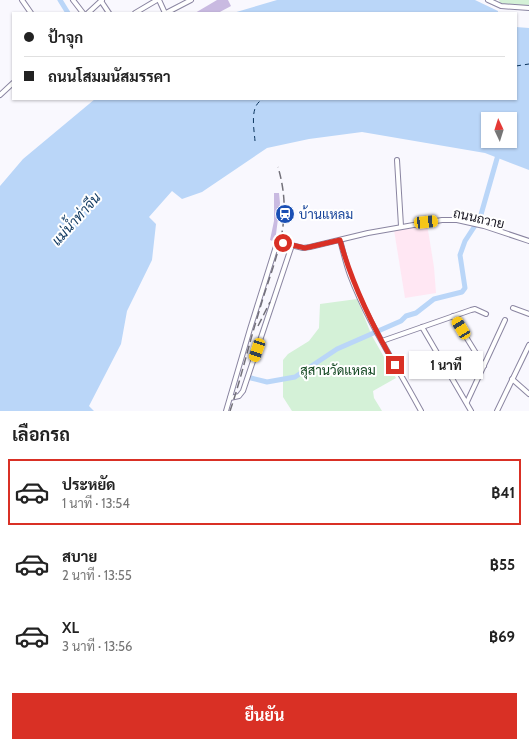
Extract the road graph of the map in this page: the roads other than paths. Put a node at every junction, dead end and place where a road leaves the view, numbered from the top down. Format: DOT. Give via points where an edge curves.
graph roads {
  1 [pos="22,0"];
  2 [pos="73,0"];
  3 [pos="158,0"];
  4 [pos="191,0"];
  5 [pos="488,0"];
  6 [pos="102,1"];
  7 [pos="529,8"];
  8 [pos="30,12"];
  9 [pos="82,12"];
  10 [pos="89,12"];
  11 [pos="108,12"];
  12 [pos="137,12"];
  13 [pos="165,12"];
  14 [pos="168,12"];
  15 [pos="12,84"];
  16 [pos="0,95"];
  17 [pos="397,160"];
  18 [pos="401,226"];
  19 [pos="340,240"];
  20 [pos="529,241"];
  21 [pos="277,243"];
  22 [pos="283,243"];
  23 [pos="292,245"];
  24 [pos="513,308"];
  25 [pos="486,314"];
  26 [pos="529,314"];
  27 [pos="454,316"];
  28 [pos="505,320"];
  29 [pos="422,327"];
  30 [pos="382,341"];
  31 [pos="529,345"];
  32 [pos="484,366"];
  33 [pos="512,379"];
  34 [pos="529,394"];
  35 [pos="230,398"];
  36 [pos="467,402"];
  37 [pos="226,411"];
  38 [pos="421,411"];
  39 [pos="471,411"];
  40 [pos="497,411"];
  1 -- 8 [label="street"];
  2 -- 9 [label="street"];
  3 -- 12 [label="street"];
  3 -- 13 [label="street"];
  4 -- 14 [label="street"];
  5 -- 7 [label="street" via="501,6"];
  6 -- 10 [label="street"];
  6 -- 11 [label="street"];
  15 -- 16 [label="street"];
  17 -- 18 [label="street"];
  18 -- 19 [label="street, ถนนถวาย"];
  18 -- 20 [label="street, ถนนถวาย" via="457,220"];
  19 -- 23 [label="street, ถนนถวาย" via="303,248"];
  19 -- 30 [label="street" via="350,275"];
  21 -- 35 [label="street"];
  22 -- 23 [label="street, ถนนถวาย"];
  23 -- 35 [label="street" via="243,391 239,396"];
  24 -- 26 [label="street"];
  25 -- 27 [label="street" via="475,309"];
  27 -- 29 [label="street"];
  27 -- 32 [label="street"];
  28 -- 32 [label="street"];
  29 -- 30 [label="street"];
  29 -- 36 [label="street"];
  30 -- 38 [label="street"];
  31 -- 33 [label="street"];
  32 -- 36 [label="street"];
  33 -- 34 [label="street"];
  33 -- 40 [label="street"];
  35 -- 37 [label="street"];
  36 -- 39 [label="street"];
}
